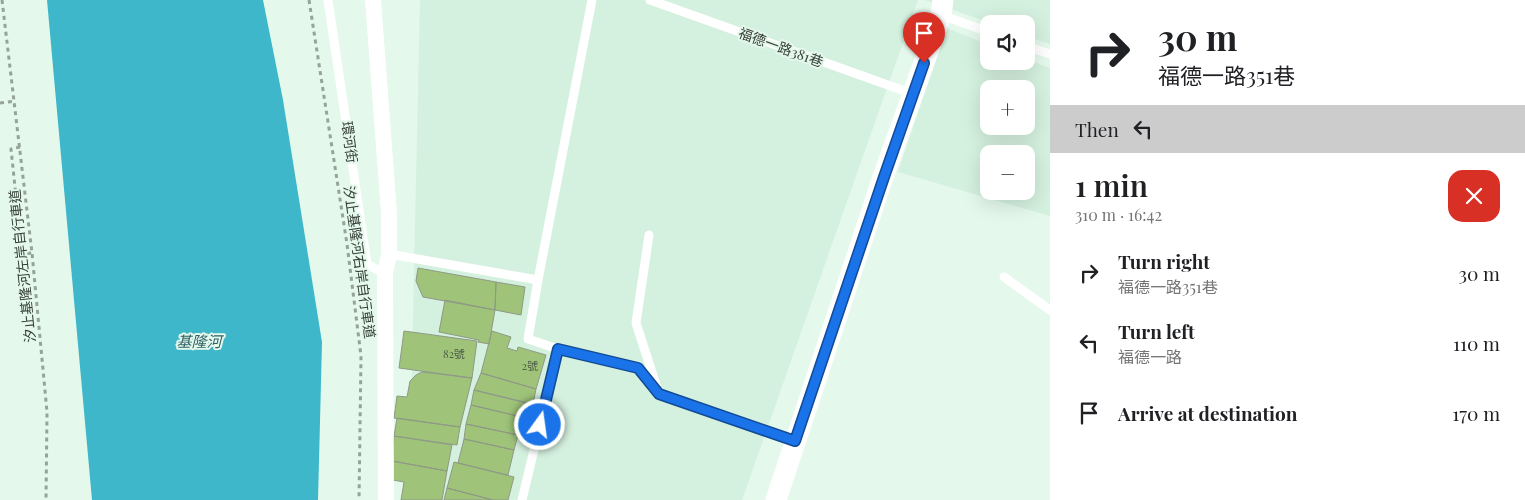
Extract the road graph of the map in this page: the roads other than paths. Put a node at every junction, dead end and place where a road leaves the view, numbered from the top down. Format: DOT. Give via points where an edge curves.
graph roads {
  1 [pos="328,0"];
  2 [pos="372,0"];
  3 [pos="592,0"];
  4 [pos="650,0"];
  5 [pos="942,8"];
  6 [pos="980,27"];
  7 [pos="1035,49"];
  8 [pos="1050,54"];
  9 [pos="913,94"];
  10 [pos="649,235"];
  11 [pos="389,254"];
  12 [pos="385,274"];
  13 [pos="1004,277"];
  14 [pos="538,280"];
  15 [pos="1050,310"];
  16 [pos="558,349"];
  17 [pos="659,394"];
  18 [pos="795,441"];
  19 [pos="386,500"];
  20 [pos="522,500"];
  21 [pos="776,500"];
  1 -- 12 [label="lane, 環河街" via="367,264"];
  2 -- 11 [label="street" via="389,213"];
  3 -- 14 [label="lane"];
  4 -- 9 [label="lane, 福德一路381巷"];
  5 -- 6 [label="lane"];
  5 -- 9 [label="street"];
  7 -- 8 [label="lane"];
  9 -- 18 [label="street"];
  10 -- 17 [label="lane" via="636,323"];
  11 -- 12 [label="street"];
  11 -- 14 [label="lane"];
  12 -- 19 [label="street"];
  13 -- 15 [label="lane"];
  14 -- 16 [label="lane" via="528,339"];
  16 -- 17 [label="lane" via="638,368"];
  16 -- 20 [label="lane"];
  17 -- 18 [label="lane"];
  18 -- 21 [label="street"];
}
